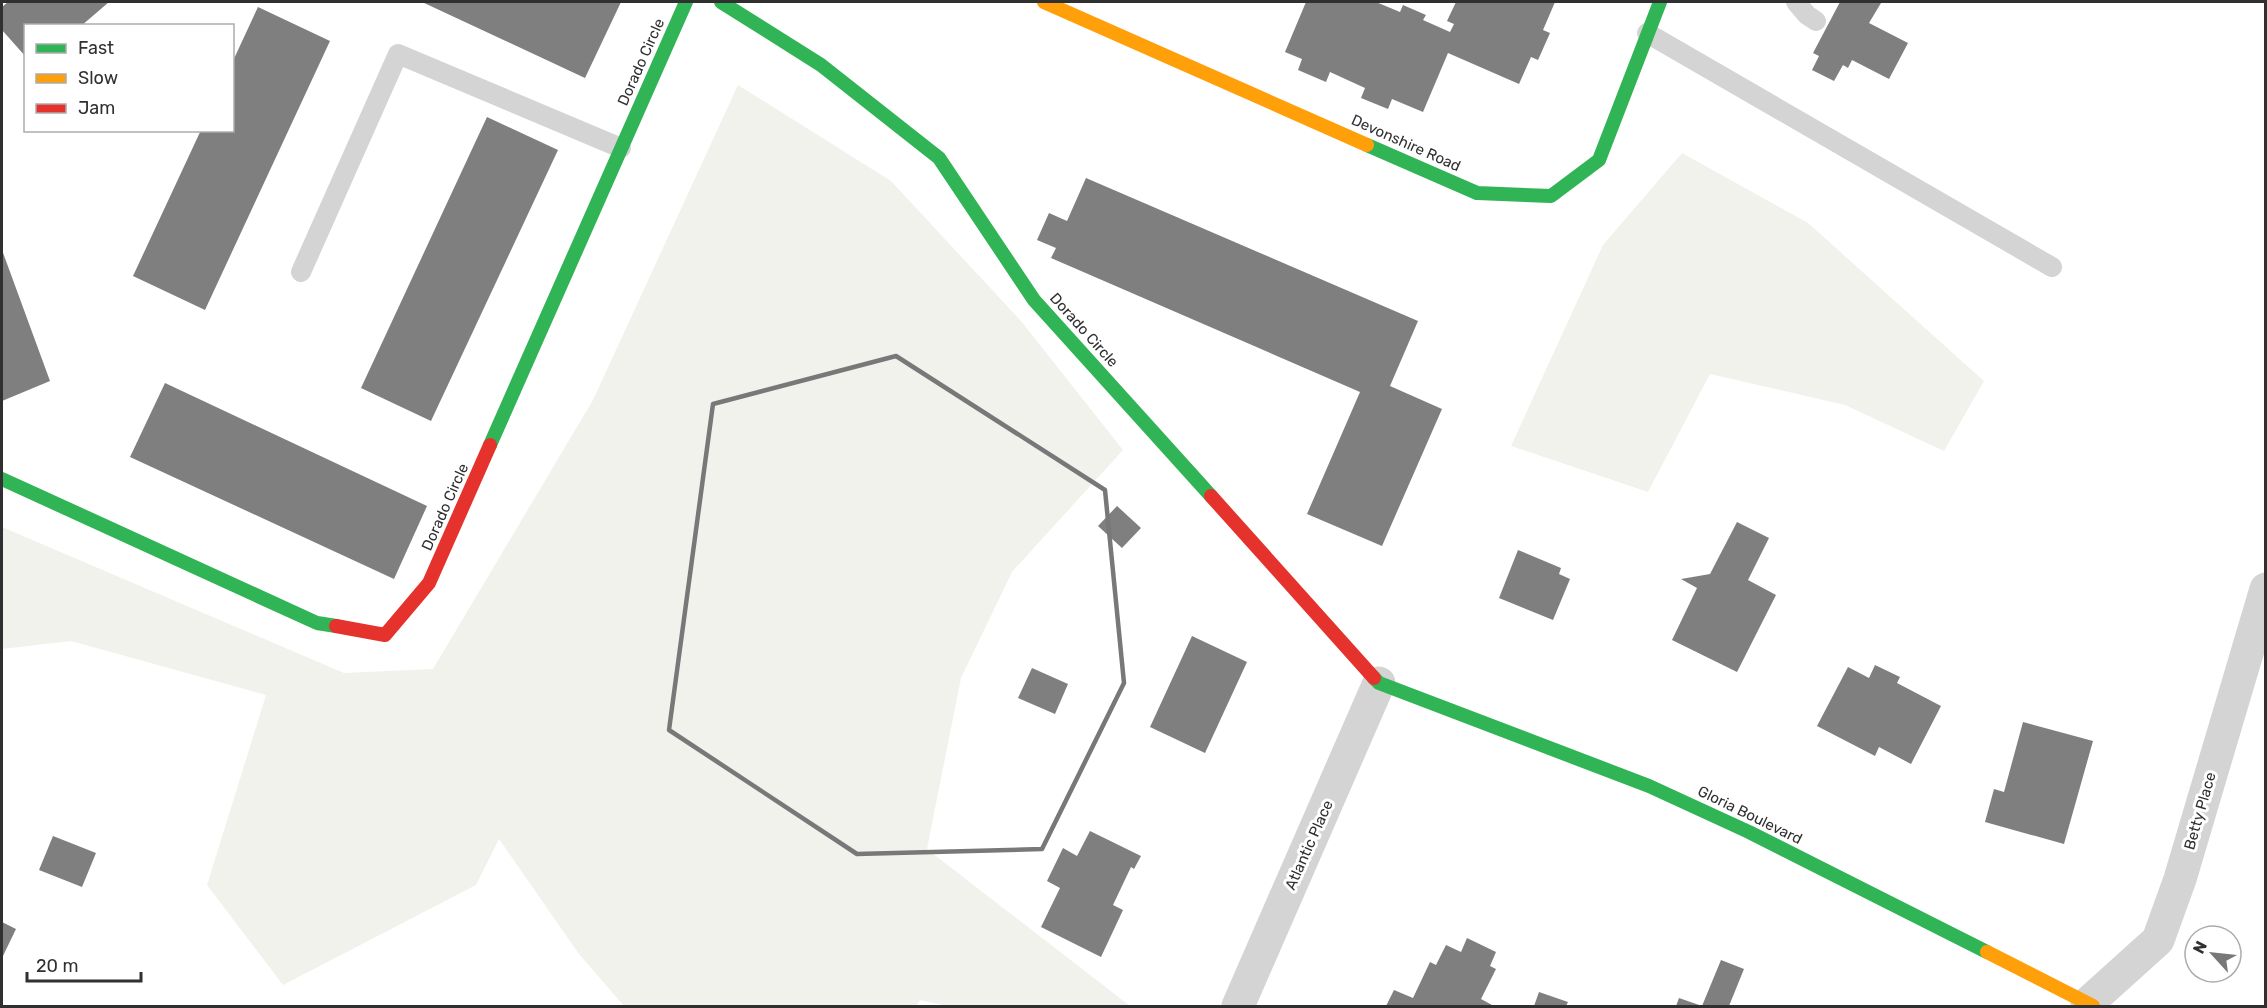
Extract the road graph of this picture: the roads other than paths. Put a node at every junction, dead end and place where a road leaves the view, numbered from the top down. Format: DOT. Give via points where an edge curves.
graph roads {
  1 [pos="686,2"];
  2 [pos="721,2"];
  3 [pos="1044,2"];
  4 [pos="1659,2"];
  5 [pos="1796,2"];
  6 [pos="1816,21"];
  7 [pos="1647,33"];
  8 [pos="621,148"];
  9 [pos="2052,267"];
  10 [pos="300,272"];
  11 [pos="2,479"];
  12 [pos="2265,589"];
  13 [pos="1379,683"];
  14 [pos="2090,1005"];
  15 [pos="1238,1006"];
  1 -- 8 [label="street, Dorado Circle"];
  2 -- 13 [label="street, Dorado Circle" via="821,65 939,158 1034,300"];
  3 -- 7 [label="street, Devonshire Road" via="1477,193 1551,196 1599,160"];
  4 -- 7 [label="street, Devonshire Road"];
  5 -- 6 [label="lane"];
  7 -- 9 [label="lane"];
  8 -- 10 [label="lane" via="398,54"];
  8 -- 11 [label="street, Dorado Circle" via="429,583 385,635 317,623"];
  12 -- 14 [label="street, Betty Place" via="2180,879 2158,940"];
  13 -- 14 [label="street, Gloria Boulevard" via="1649,786 1749,832"];
  13 -- 15 [label="street, Atlantic Place"];
}
